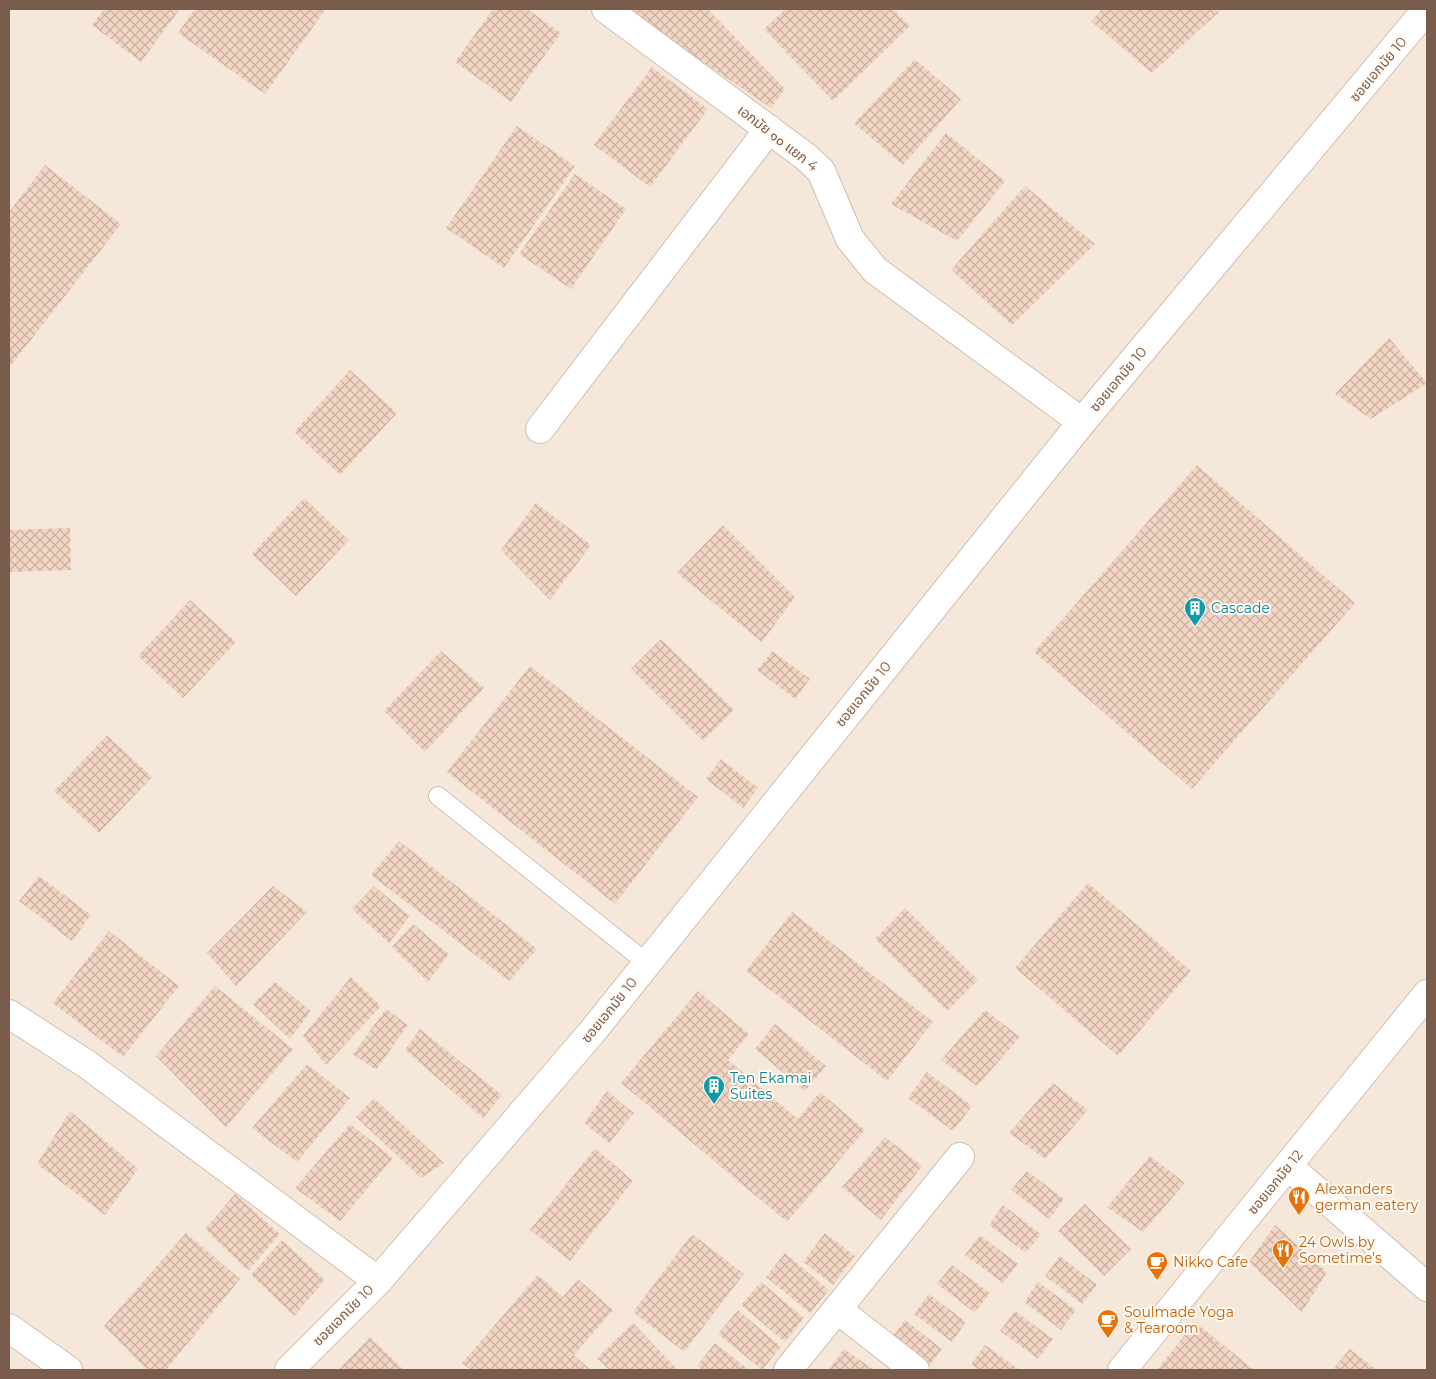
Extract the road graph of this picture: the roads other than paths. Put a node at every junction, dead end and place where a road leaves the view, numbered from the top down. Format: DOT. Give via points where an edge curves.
graph roads {
  1 [pos="606,9"];
  2 [pos="1427,10"];
  3 [pos="769,129"];
  4 [pos="1082,422"];
  5 [pos="540,429"];
  6 [pos="438,796"];
  7 [pos="647,963"];
  8 [pos="1427,994"];
  9 [pos="9,1014"];
  10 [pos="960,1157"];
  11 [pos="1288,1166"];
  12 [pos="378,1281"];
  13 [pos="1427,1287"];
  14 [pos="837,1309"];
  15 [pos="9,1328"];
  16 [pos="68,1370"];
  17 [pos="289,1370"];
  18 [pos="788,1370"];
  19 [pos="915,1370"];
  20 [pos="1122,1370"];
  1 -- 3 [label="street, เอกมัย ๑๐ แยก 4"];
  2 -- 4 [label="street, ซอยเอกมัย 10"];
  3 -- 4 [label="street, เอกมัย ๑๐ แยก 4" via="821,171 850,239 874,270"];
  3 -- 5 [label="street"];
  4 -- 7 [label="street, ซอยเอกมัย 10"];
  6 -- 7 [label="lane"];
  7 -- 12 [label="street, ซอยเอกมัย 10" via="592,1032"];
  8 -- 11 [label="street, ซอยเอกมัย 12"];
  9 -- 12 [label="street" via="88,1065"];
  10 -- 14 [label="street"];
  11 -- 13 [label="street"];
  11 -- 20 [label="street, ซอยเอกมัย 12"];
  12 -- 17 [label="street, ซอยเอกมัย 10"];
  14 -- 18 [label="street"];
  14 -- 19 [label="street"];
  15 -- 16 [label="street"];
}
